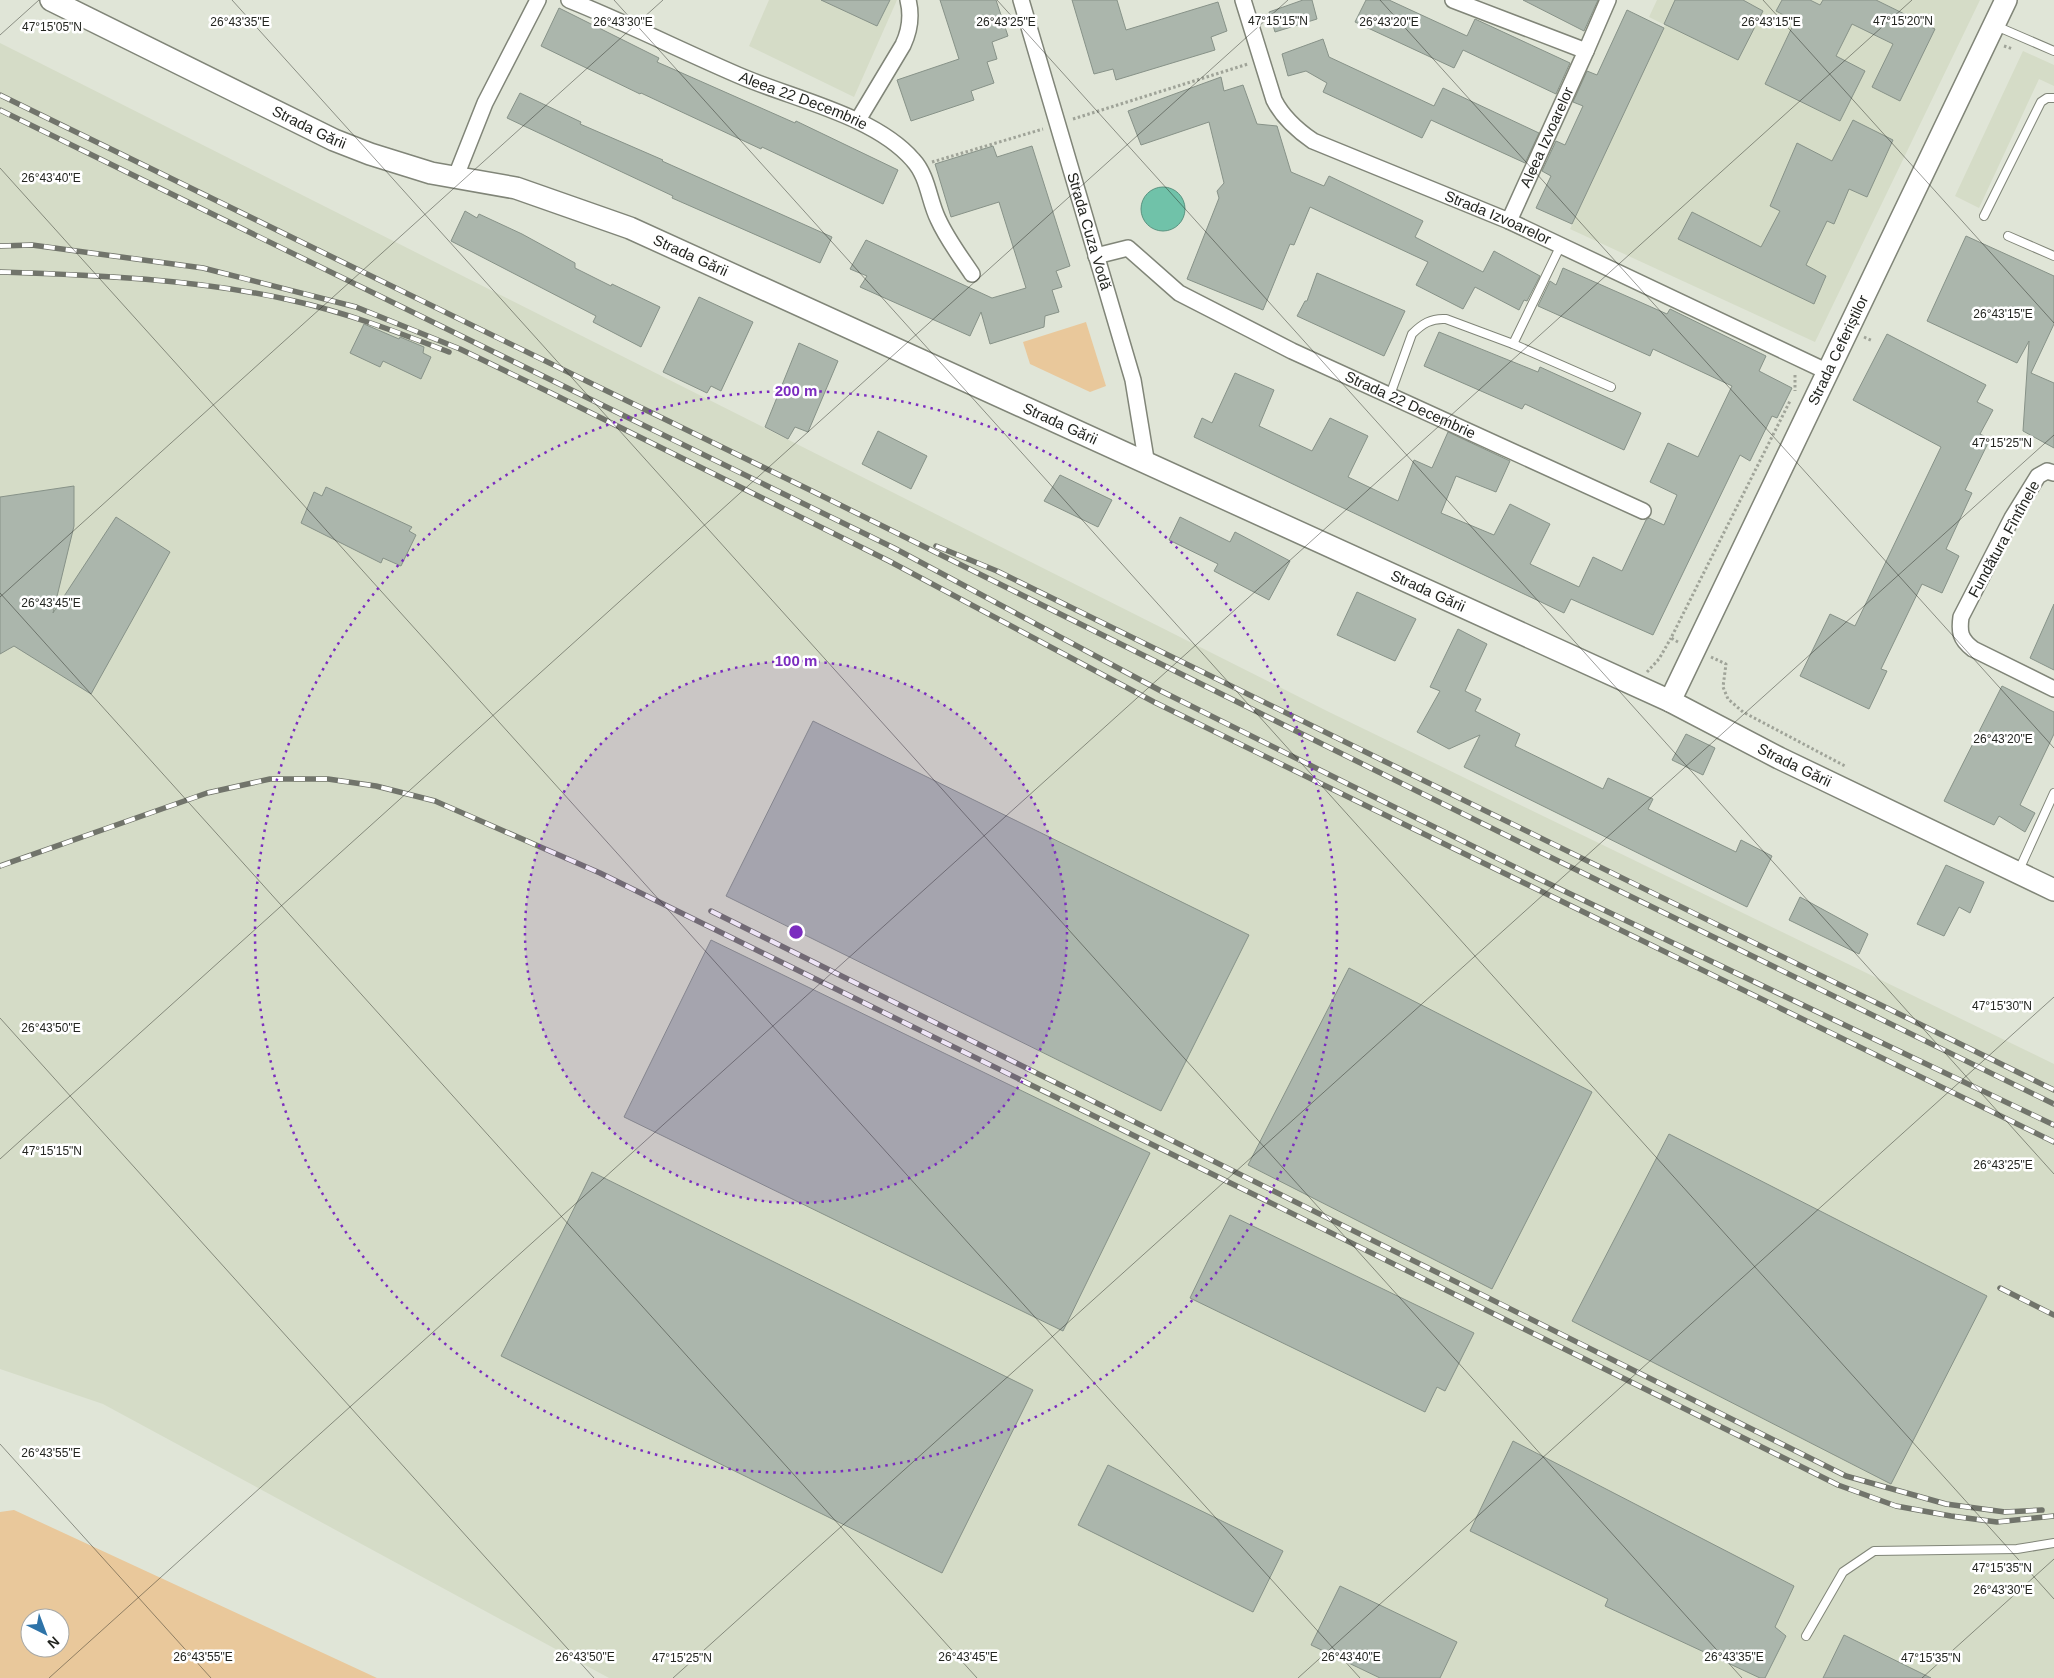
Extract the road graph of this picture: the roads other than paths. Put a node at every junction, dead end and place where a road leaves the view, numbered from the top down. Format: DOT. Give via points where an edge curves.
graph roads {
  1 [pos="51,0"];
  2 [pos="538,0"];
  3 [pos="569,0"];
  4 [pos="908,0"];
  5 [pos="1020,0"];
  6 [pos="1244,0"];
  7 [pos="1453,0"];
  8 [pos="1608,0"];
  9 [pos="2006,0"];
  10 [pos="82,7"];
  11 [pos="1994,24"];
  12 [pos="1586,51"];
  13 [pos="2054,51"];
  14 [pos="2054,98"];
  15 [pos="858,120"];
  16 [pos="456,176"];
  17 [pos="1984,216"];
  18 [pos="1509,221"];
  19 [pos="2008,236"];
  20 [pos="1560,247"];
  21 [pos="1096,256"];
  22 [pos="2054,256"];
  23 [pos="972,274"];
  24 [pos="1513,344"];
  25 [pos="1828,372"];
  26 [pos="1611,387"];
  27 [pos="1390,395"];
  28 [pos="1147,465"];
  29 [pos="2054,473"];
  30 [pos="1642,510"];
  31 [pos="2054,689"];
  32 [pos="1670,701"];
  33 [pos="2054,793"];
  34 [pos="2018,872"];
  35 [pos="2054,890"];
  36 [pos="2054,1543"];
  37 [pos="1806,1636"];
  1 -- 10 [label="street, Strada Gării"];
  2 -- 16 [label="street" via="485,102"];
  3 -- 15 [label="street, Aleea 22 Decembrie" via="744,78"];
  4 -- 15 [label="street" via="909,33"];
  5 -- 21 [label="street, Strada Cuza Vodă"];
  6 -- 18 [label="street, Strada Izvoarelor" via="1269,87 1280,112 1294,127 1313,141"];
  7 -- 12 [label="street"];
  8 -- 12 [label="street, Aleea Izvoarelor"];
  9 -- 11 [label="street, Strada Ceferiștilor"];
  10 -- 16 [label="street, Strada Gării" via="334,140 431,173"];
  11 -- 13 [label="lane"];
  11 -- 25 [label="street, Strada Ceferiștilor"];
  12 -- 18 [label="street, Aleea Izvoarelor"];
  14 -- 17 [label="lane" via="2041,102"];
  15 -- 23 [label="street, Aleea 22 Decembrie" via="894,143 914,161 924,179 937,218"];
  16 -- 28 [label="street, Strada Gării" via="516,188 630,228"];
  18 -- 20 [label="street, Strada Izvoarelor"];
  19 -- 22 [label="lane"];
  20 -- 24 [label="lane"];
  20 -- 25 [label="street, Strada Izvoarelor"];
  21 -- 27 [label="street, Strada 22 Decembrie" via="1128,248 1179,292 1292,351"];
  21 -- 28 [label="street, Strada Cuza Vodă" via="1133,380"];
  24 -- 26 [label="lane"];
  24 -- 27 [label="lane" via="1446,319 1435,318 1412,334"];
  25 -- 32 [label="street, Strada Ceferiștilor"];
  27 -- 30 [label="street, Strada 22 Decembrie"];
  28 -- 32 [label="street, Strada Gării"];
  29 -- 31 [label="street, Fundătura Fîntînele" via="2047,471 2038,476 2012,518 1961,617 1959,632 1972,649"];
  32 -- 34 [label="street, Strada Gării" via="1779,758"];
  33 -- 34 [label="lane"];
  34 -- 35 [label="street, Strada Gării"];
  36 -- 37 [label="lane" via="2017,1548 1874,1550 1844,1572"];
}
